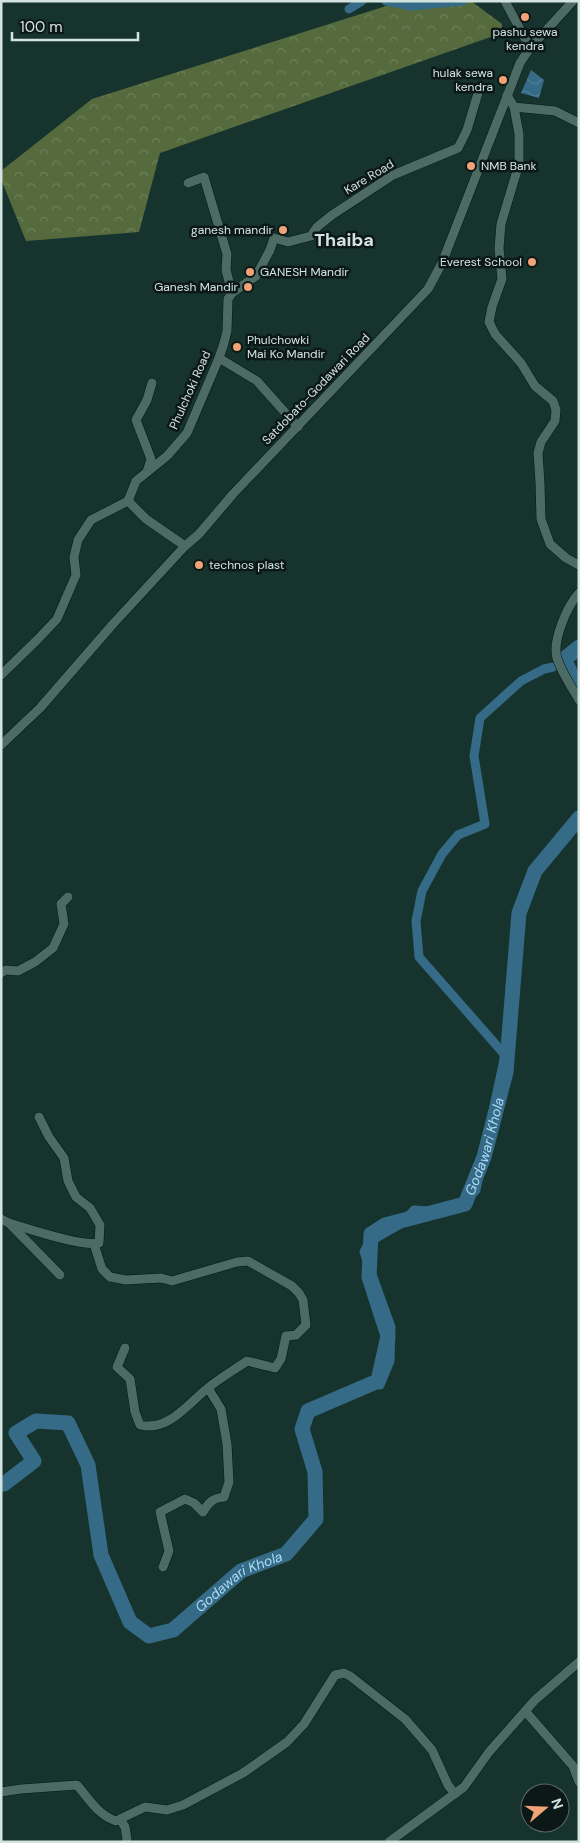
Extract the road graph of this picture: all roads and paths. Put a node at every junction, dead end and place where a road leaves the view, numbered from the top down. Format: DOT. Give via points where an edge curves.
graph roads {
  1 [pos="505,1"];
  2 [pos="573,1"];
  3 [pos="530,48"];
  4 [pos="478,93"];
  5 [pos="507,95"];
  6 [pos="514,107"];
  7 [pos="579,123"];
  8 [pos="188,183"];
  9 [pos="232,293"];
  10 [pos="219,358"];
  11 [pos="152,383"];
  12 [pos="298,427"];
  13 [pos="148,472"];
  14 [pos="128,501"];
  15 [pos="184,546"];
  16 [pos="579,565"];
  17 [pos="579,593"];
  18 [pos="1,675"];
  19 [pos="579,700"];
  20 [pos="1,745"];
  21 [pos="68,897"];
  22 [pos="1,973"];
  23 [pos="39,1117"];
  24 [pos="5,1221"];
  25 [pos="94,1244"];
  26 [pos="60,1274"];
  27 [pos="125,1348"];
  28 [pos="208,1388"];
  29 [pos="163,1568"];
  30 [pos="579,1662"];
  31 [pos="526,1712"];
  32 [pos="579,1782"];
  33 [pos="1,1792"];
  34 [pos="455,1794"];
  35 [pos="120,1819"];
  36 [pos="126,1842"];
  37 [pos="388,1842"];
  1 -- 3 [label="street"];
  2 -- 3 [label="street, Satdobato-Godawari Road"];
  3 -- 5 [label="street, Satdobato-Godawari Road"];
  4 -- 9 [label="street, Kare Road" via="458,148 392,175 332,215 310,236 288,242 274,238 256,276"];
  5 -- 6 [label="street"];
  5 -- 12 [label="street, Satdobato-Godawari Road" via="432,283"];
  6 -- 7 [label="street" via="554,111"];
  6 -- 16 [label="street" via="519,134 518,164 501,224 502,279 490,322 495,334 521,363 535,386 553,401 555,421 541,442 538,453 540,519 550,544"];
  8 -- 9 [label="street" via="204,177 227,254 226,270"];
  9 -- 10 [label="street, Phulchoki Road" via="228,298 226,331"];
  10 -- 12 [label="street" via="257,381"];
  10 -- 13 [label="street, Phulchoki Road" via="187,433"];
  11 -- 13 [label="street" via="136,420 151,459"];
  12 -- 15 [label="street, Satdobato-Godawari Road" via="199,534"];
  13 -- 14 [label="street, Phulchoki Road" via="136,481"];
  14 -- 15 [label="street"];
  14 -- 18 [label="street" via="92,520 78,540 74,557 76,575 57,619"];
  15 -- 20 [label="street, Satdobato-Godawari Road" via="40,708"];
  17 -- 19 [label="street" via="564,620 556,650"];
  21 -- 22 [label="street" via="61,904 64,924 53,948 27,967"];
  23 -- 25 [label="street" via="64,1158 68,1181 76,1196 90,1208 100,1226 99,1243"];
  24 -- 25 [label="street"];
  24 -- 26 [label="street"];
  25 -- 28 [label="street" via="102,1268 110,1277 172,1281 248,1261 292,1286 298,1293 303,1300 306,1325 296,1334 286,1336 281,1359 275,1368 247,1361"];
  27 -- 28 [label="street" via="118,1367 130,1380 140,1425 162,1424"];
  28 -- 29 [label="street" via="221,1410 229,1482 224,1497 215,1498 204,1512 185,1499 160,1512 169,1552"];
  30 -- 31 [label="street"];
  31 -- 32 [label="street" via="572,1766"];
  31 -- 34 [label="street"];
  33 -- 35 [label="street" via="77,1786 106,1818"];
  34 -- 35 [label="street" via="432,1750 405,1719 344,1673 335,1675 329,1682 304,1724 287,1742 243,1773 183,1805 166,1810 144,1807"];
  34 -- 37 [label="street"];
  35 -- 36 [label="street" via="125,1827"];
}
